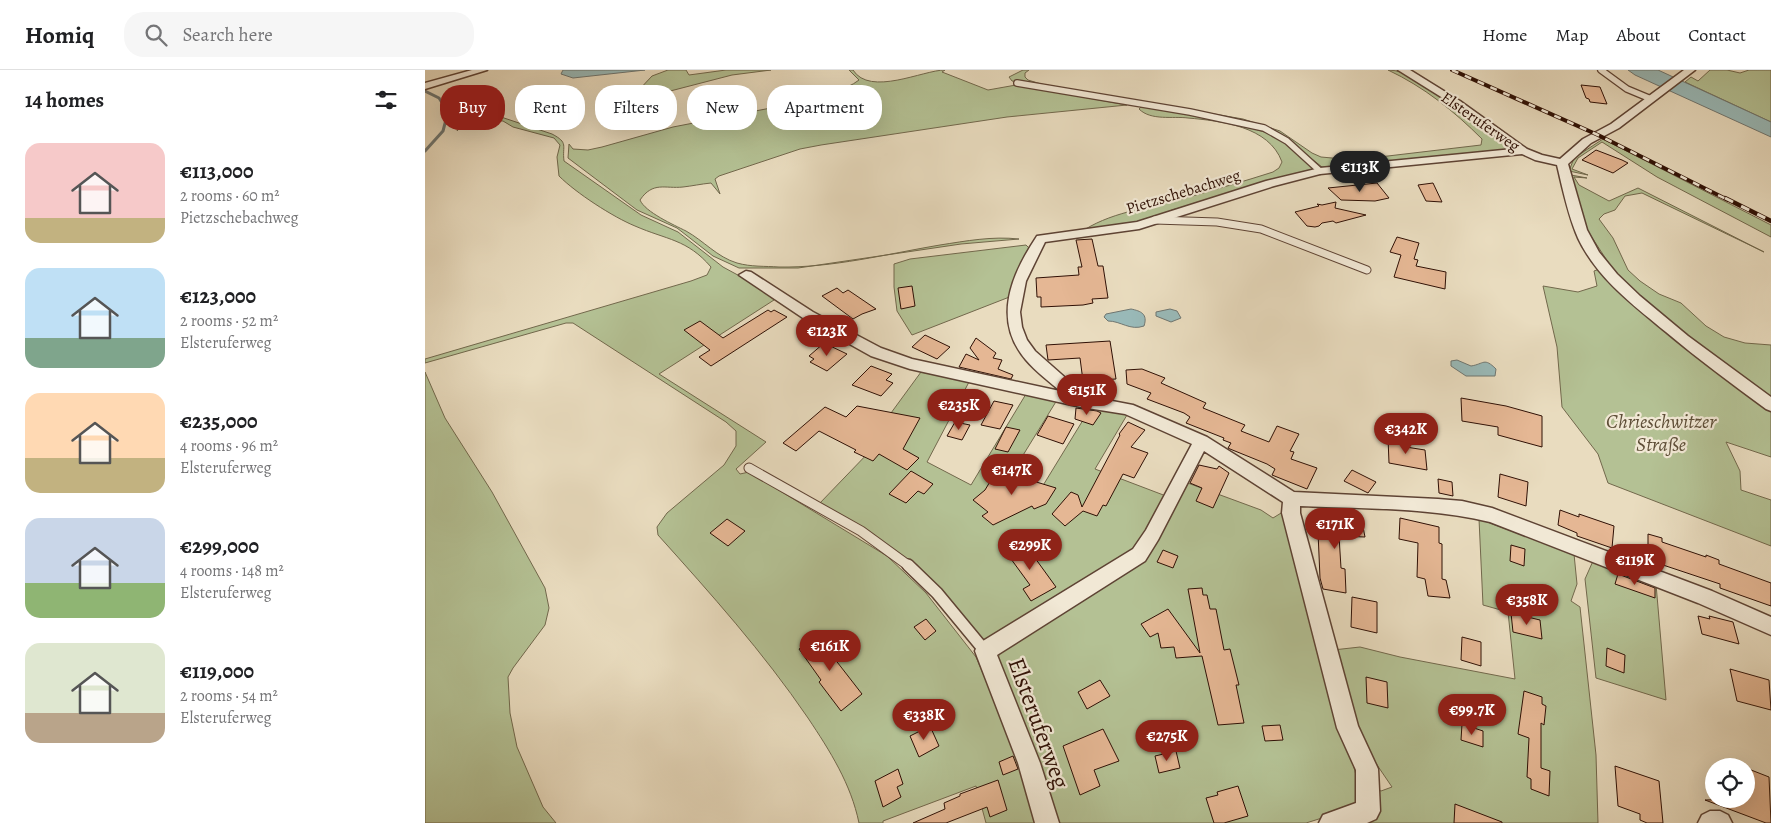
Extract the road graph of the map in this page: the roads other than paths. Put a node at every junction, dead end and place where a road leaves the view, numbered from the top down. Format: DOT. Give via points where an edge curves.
graph roads {
  1 [pos="482,70"];
  2 [pos="1403,70"];
  3 [pos="1601,70"];
  4 [pos="1687,72"];
  5 [pos="1017,83"];
  6 [pos="425,86"];
  7 [pos="1651,99"];
  8 [pos="1523,151"];
  9 [pos="1562,163"];
  10 [pos="1320,171"];
  11 [pos="1155,220"];
  12 [pos="1367,270"];
  13 [pos="745,275"];
  14 [pos="1081,401"];
  15 [pos="1771,405"];
  16 [pos="1201,441"];
  17 [pos="749,468"];
  18 [pos="1292,499"];
  19 [pos="1771,626"];
  20 [pos="985,651"];
  21 [pos="1047,823"];
  22 [pos="1331,823"];
  23 [pos="1710,823"];
  24 [pos="1720,823"];
  1 -- 6 [label="street"];
  2 -- 8 [label="street, Elsteruferweg" via="1457,103"];
  3 -- 7 [label="lane" via="1627,89"];
  4 -- 7 [label="street"];
  5 -- 10 [label="lane" via="1263,128 1287,141"];
  7 -- 9 [label="street" via="1615,126 1587,141"];
  8 -- 9 [label="street, Elsteruferweg"];
  8 -- 10 [label="street, Pietzschebachweg"];
  9 -- 15 [label="street" via="1585,239 1605,267 1637,302"];
  10 -- 11 [label="street, Pietzschebachweg" via="1270,183"];
  11 -- 12 [label="lane" via="1217,222 1261,229"];
  11 -- 14 [label="street, Pietzschebachweg" via="1041,239 1026,264 1013,307 1017,336 1029,355"];
  13 -- 14 [label="street" via="875,352 910,364"];
  14 -- 16 [label="street" via="1128,409"];
  16 -- 18 [label="street"];
  16 -- 20 [label="street, Elsteruferweg" via="1139,555"];
  17 -- 20 [label="lane" via="897,556 921,576"];
  18 -- 19 [label="street" via="1439,506 1492,515 1705,597"];
  18 -- 22 [label="street" via="1291,513 1348,728 1367,769 1368,811"];
  20 -- 21 [label="street, Elsteruferweg" via="1029,763"];
  23 -- 24 [label="street"];
}
